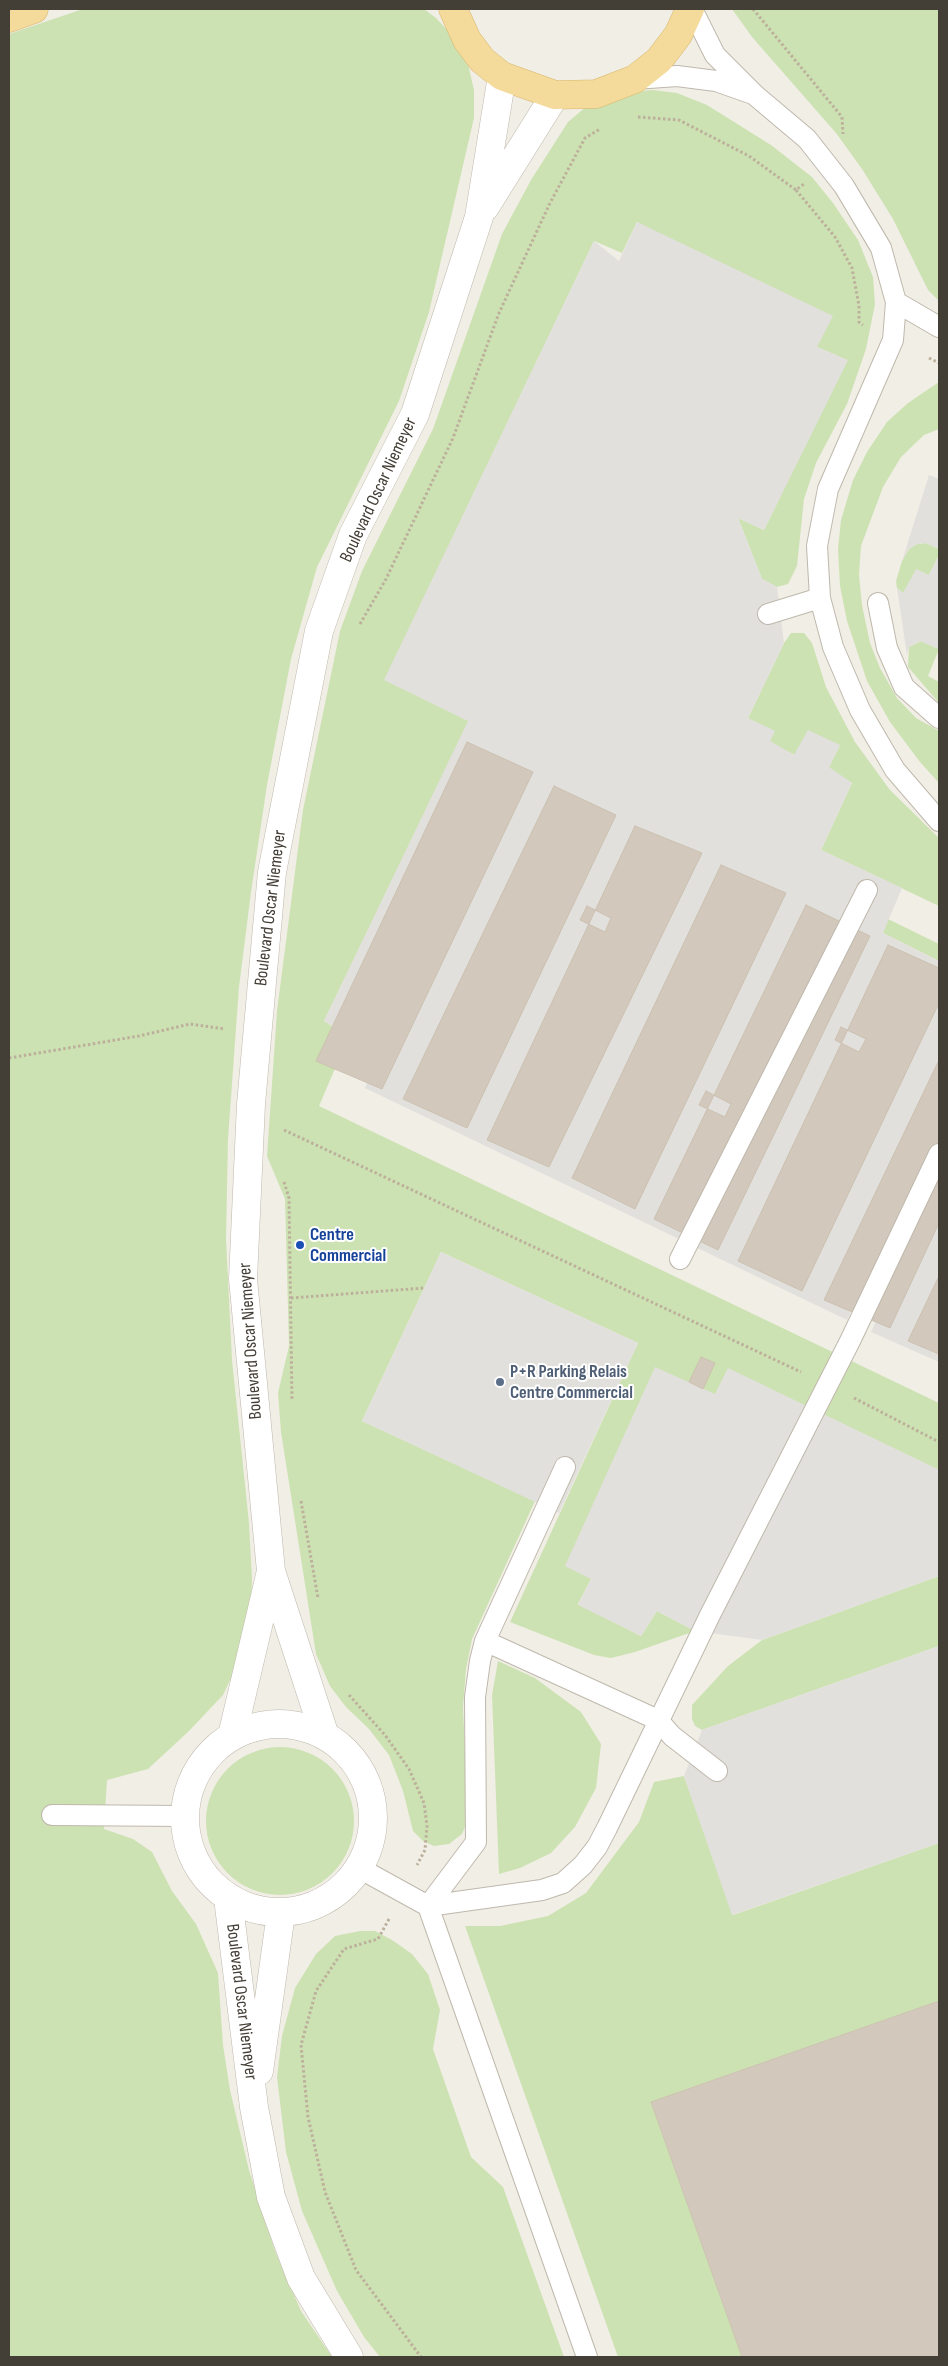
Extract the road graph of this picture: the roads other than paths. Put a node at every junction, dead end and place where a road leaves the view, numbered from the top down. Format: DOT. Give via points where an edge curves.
graph roads {
  1 [pos="34,9"];
  2 [pos="691,9"];
  3 [pos="449,12"];
  4 [pos="9,18"];
  5 [pos="502,76"];
  6 [pos="635,79"];
  7 [pos="555,95"];
  8 [pos="756,96"];
  9 [pos="479,217"];
  10 [pos="896,302"];
  11 [pos="939,327"];
  12 [pos="820,598"];
  13 [pos="878,603"];
  14 [pos="768,614"];
  15 [pos="939,718"];
  16 [pos="939,820"];
  17 [pos="867,890"];
  18 [pos="939,1154"];
  19 [pos="680,1259"];
  20 [pos="565,1468"];
  21 [pos="272,1571"];
  22 [pos="485,1641"];
  23 [pos="658,1720"];
  24 [pos="232,1736"];
  25 [pos="325,1736"];
  26 [pos="717,1771"];
  27 [pos="52,1815"];
  28 [pos="184,1816"];
  29 [pos="359,1868"];
  30 [pos="228,1898"];
  31 [pos="428,1906"];
  32 [pos="282,1913"];
  33 [pos="254,2107"];
  34 [pos="349,2357"];
  35 [pos="587,2357"];
  1 -- 4 [label="main road"];
  2 -- 6 [label="main road" via="678,35 659,60"];
  2 -- 8 [label="lane" via="715,55"];
  3 -- 5 [label="main road" via="482,60"];
  5 -- 7 [label="main road"];
  5 -- 9 [label="street, Boulevard Oscar Niemeyer"];
  6 -- 7 [label="main road" via="596,94"];
  6 -- 8 [label="lane" via="677,76 716,81"];
  7 -- 9 [label="street, Boulevard Oscar Niemeyer"];
  8 -- 10 [label="lane" via="807,138 844,186 881,248"];
  9 -- 21 [label="street, Boulevard Oscar Niemeyer" via="415,414 353,536 319,631 272,872 251,1104 243,1279"];
  10 -- 11 [label="lane"];
  10 -- 12 [label="lane" via="893,340 828,489 816,546"];
  12 -- 14 [label="lane"];
  12 -- 16 [label="lane" via="833,647 860,710 895,770"];
  13 -- 15 [label="lane" via="887,648 904,687"];
  17 -- 19 [label="lane"];
  18 -- 23 [label="lane" via="850,1340"];
  20 -- 22 [label="lane"];
  21 -- 24 [label="street, Boulevard Oscar Niemeyer"];
  21 -- 25 [label="street, Boulevard Oscar Niemeyer"];
  22 -- 23 [label="lane"];
  22 -- 31 [label="lane" via="475,1697 476,1842"];
  23 -- 26 [label="lane" via="672,1736"];
  23 -- 31 [label="lane" via="597,1847 563,1883 542,1890"];
  24 -- 25 [label="street" via="262,1725 295,1725"];
  24 -- 28 [label="street" via="207,1756 190,1784"];
  25 -- 29 [label="street" via="349,1754 365,1780 372,1817 370,1840"];
  27 -- 28 [label="lane"];
  28 -- 30 [label="street" via="189,1848 204,1876"];
  29 -- 31 [label="lane"];
  29 -- 32 [label="street" via="326,1900"];
  30 -- 32 [label="street" via="253,1910"];
  30 -- 33 [label="street, Boulevard Oscar Niemeyer"];
  31 -- 35 [label="lane"];
  32 -- 33 [label="street, Boulevard Oscar Niemeyer"];
  33 -- 34 [label="street, Boulevard Oscar Niemeyer" via="271,2197 301,2278"];
}
